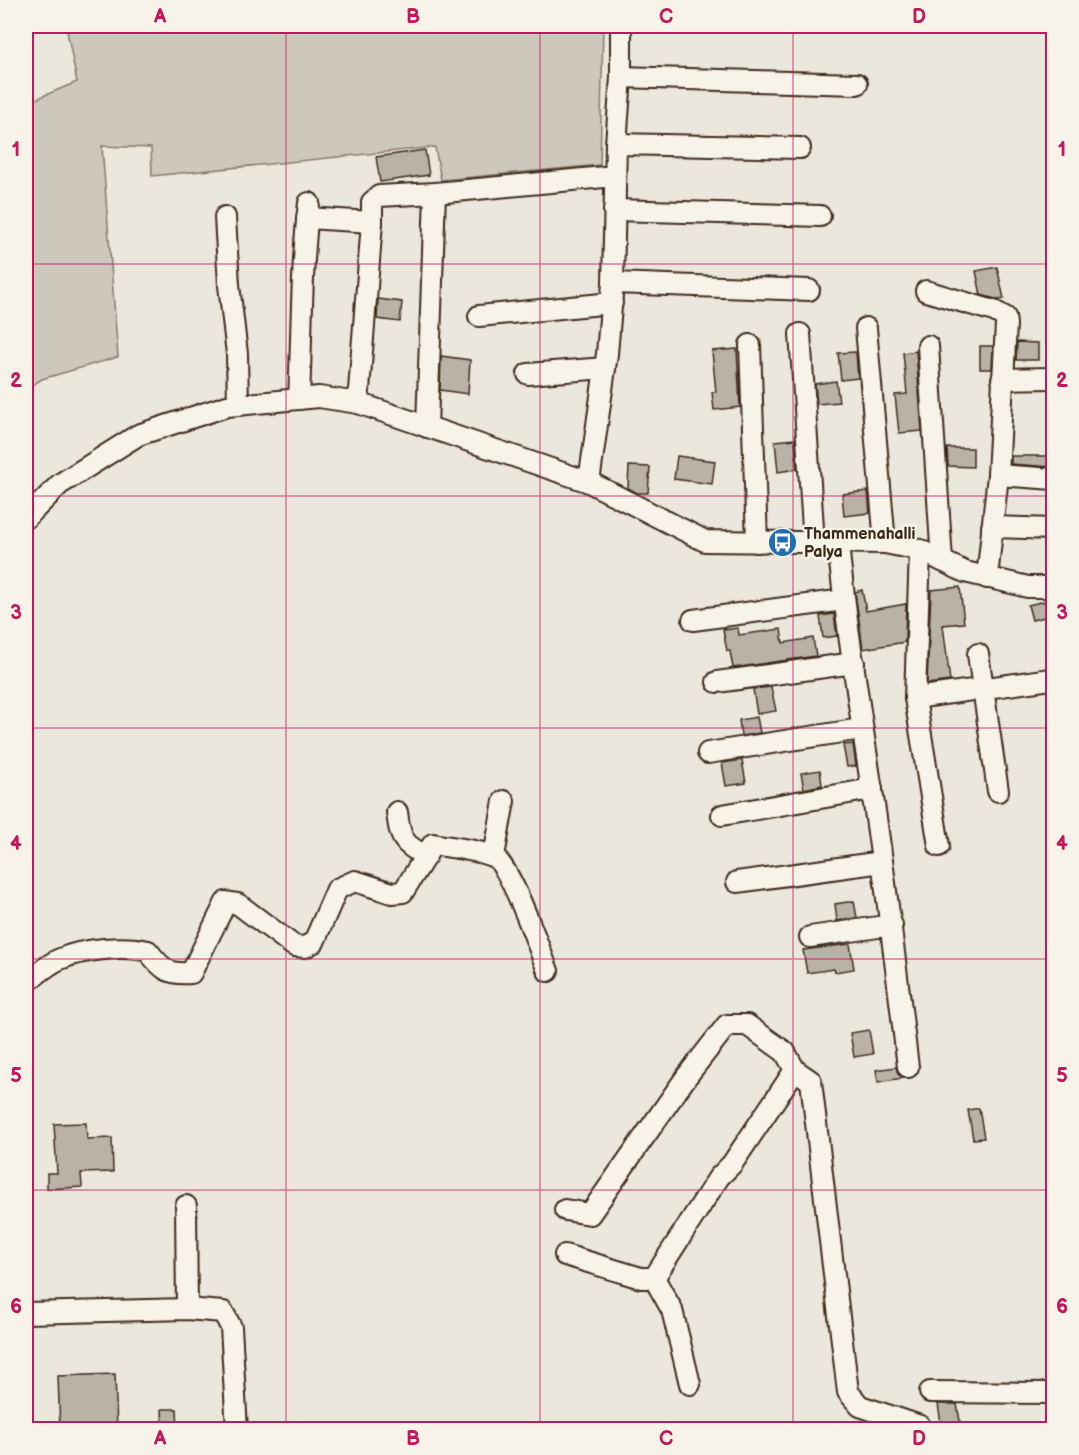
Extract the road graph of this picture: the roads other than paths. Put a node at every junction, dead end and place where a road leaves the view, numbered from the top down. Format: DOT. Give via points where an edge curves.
graph roads {
  1 [pos="621,26"];
  2 [pos="621,77"];
  3 [pos="856,84"];
  4 [pos="616,144"];
  5 [pos="800,148"];
  6 [pos="615,176"];
  7 [pos="435,193"];
  8 [pos="614,210"];
  9 [pos="820,216"];
  10 [pos="225,217"];
  11 [pos="372,222"];
  12 [pos="613,283"];
  13 [pos="809,290"];
  14 [pos="926,291"];
  15 [pos="612,303"];
  16 [pos="479,316"];
  17 [pos="866,328"];
  18 [pos="800,334"];
  19 [pos="750,345"];
  20 [pos="928,346"];
  21 [pos="605,368"];
  22 [pos="528,374"];
  23 [pos="1053,378"];
  24 [pos="1002,379"];
  25 [pos="299,399"];
  26 [pos="358,403"];
  27 [pos="238,405"];
  28 [pos="428,427"];
  29 [pos="998,475"];
  30 [pos="1053,479"];
  31 [pos="589,482"];
  32 [pos="26,518"];
  33 [pos="992,527"];
  34 [pos="1053,529"];
  35 [pos="757,542"];
  36 [pos="814,543"];
  37 [pos="838,543"];
  38 [pos="885,543"];
  39 [pos="920,550"];
  40 [pos="942,561"];
  41 [pos="987,578"];
  42 [pos="1053,587"];
  43 [pos="844,600"];
  44 [pos="693,620"];
  45 [pos="978,654"];
  46 [pos="854,663"];
  47 [pos="1051,679"];
  48 [pos="717,682"];
  49 [pos="983,688"];
  50 [pos="915,698"];
  51 [pos="861,729"];
  52 [pos="708,753"];
  53 [pos="872,789"];
  54 [pos="998,791"];
  55 [pos="504,801"];
  56 [pos="397,812"];
  57 [pos="722,815"];
  58 [pos="939,846"];
  59 [pos="426,856"];
  60 [pos="494,856"];
  61 [pos="882,862"];
  62 [pos="737,882"];
  63 [pos="892,925"];
  64 [pos="810,937"];
  65 [pos="548,971"];
  66 [pos="26,983"];
  67 [pos="908,1067"];
  68 [pos="795,1070"];
  69 [pos="186,1206"];
  70 [pos="565,1210"];
  71 [pos="566,1255"];
  72 [pos="654,1278"];
  73 [pos="187,1309"];
  74 [pos="26,1313"];
  75 [pos="690,1384"];
  76 [pos="930,1392"];
  77 [pos="1053,1393"];
  78 [pos="237,1430"];
  79 [pos="921,1430"];
  1 -- 2 [label="street"];
  2 -- 3 [label="street"];
  2 -- 4 [label="street"];
  4 -- 5 [label="street"];
  4 -- 6 [label="street"];
  6 -- 7 [label="street"];
  6 -- 8 [label="street"];
  7 -- 11 [label="street" via="379,196 372,202"];
  7 -- 28 [label="street"];
  8 -- 9 [label="street"];
  8 -- 12 [label="street"];
  10 -- 27 [label="street"];
  11 -- 25 [label="street" via="308,211 302,267"];
  11 -- 26 [label="street"];
  12 -- 13 [label="street"];
  12 -- 15 [label="street"];
  14 -- 24 [label="street" via="1005,317"];
  15 -- 16 [label="street"];
  15 -- 21 [label="street"];
  17 -- 38 [label="street"];
  18 -- 36 [label="street"];
  19 -- 35 [label="street"];
  20 -- 40 [label="street"];
  21 -- 22 [label="street"];
  21 -- 31 [label="street"];
  23 -- 24 [label="street"];
  24 -- 29 [label="street"];
  25 -- 26 [label="street" via="319,397"];
  25 -- 27 [label="street"];
  26 -- 28 [label="street"];
  27 -- 32 [label="street" via="138,435 60,484"];
  28 -- 31 [label="street"];
  29 -- 30 [label="street"];
  29 -- 33 [label="street"];
  31 -- 35 [label="street" via="705,541"];
  33 -- 34 [label="street"];
  33 -- 41 [label="street"];
  35 -- 36 [label="street"];
  36 -- 37 [label="street"];
  37 -- 38 [label="street"];
  37 -- 43 [label="street"];
  38 -- 39 [label="street"];
  39 -- 40 [label="street"];
  39 -- 50 [label="street"];
  40 -- 41 [label="street"];
  41 -- 42 [label="street" via="1028,588"];
  43 -- 44 [label="street"];
  43 -- 46 [label="street"];
  45 -- 49 [label="street"];
  46 -- 48 [label="street"];
  46 -- 51 [label="street"];
  47 -- 49 [label="street"];
  49 -- 50 [label="street"];
  49 -- 54 [label="street"];
  50 -- 58 [label="street"];
  51 -- 52 [label="street"];
  51 -- 53 [label="street"];
  53 -- 57 [label="street"];
  53 -- 61 [label="street"];
  55 -- 60 [label="street"];
  56 -- 59 [label="street" via="401,837 411,849"];
  59 -- 60 [label="street" via="433,844"];
  59 -- 66 [label="street" via="403,892 392,893 355,881 337,889 314,942 305,947 294,946 238,904 226,902 191,973 177,974 161,968 148,951 123,948 59,959"];
  60 -- 65 [label="street" via="523,907"];
  61 -- 62 [label="street"];
  61 -- 63 [label="street"];
  63 -- 64 [label="street"];
  63 -- 67 [label="street"];
  68 -- 70 [label="street" via="785,1052 747,1025 727,1025 590,1214"];
  68 -- 72 [label="street"];
  68 -- 79 [label="street" via="811,1080 848,1392 860,1406 920,1426"];
  69 -- 73 [label="street"];
  71 -- 72 [label="street" via="641,1278"];
  72 -- 75 [label="street" via="672,1310"];
  73 -- 74 [label="street"];
  73 -- 78 [label="street" via="223,1312 231,1327"];
  76 -- 77 [label="street"];
}
